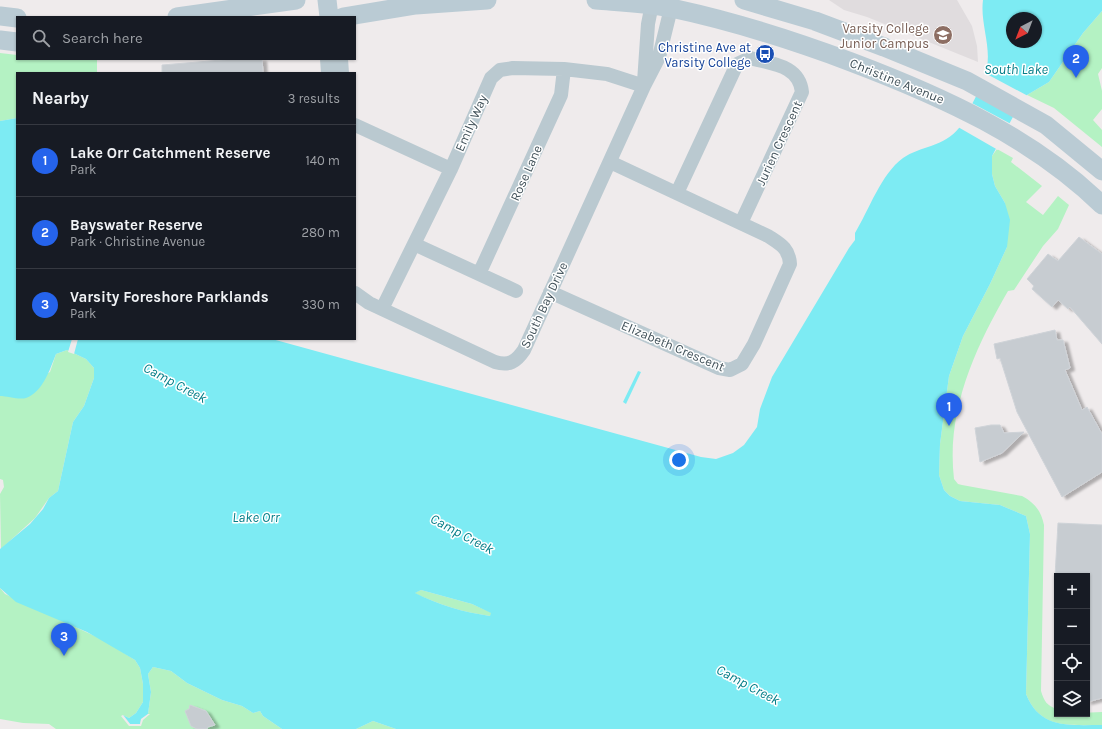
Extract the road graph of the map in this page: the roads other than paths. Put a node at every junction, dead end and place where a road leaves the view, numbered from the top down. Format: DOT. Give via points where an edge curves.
graph roads {
  1 [pos="296,0"];
  2 [pos="327,0"];
  3 [pos="487,0"];
  4 [pos="596,0"];
  5 [pos="744,0"];
  6 [pos="652,2"];
  7 [pos="672,4"];
  8 [pos="0,16"];
  9 [pos="185,16"];
  10 [pos="329,16"];
  11 [pos="349,16"];
  12 [pos="16,18"];
  13 [pos="0,40"];
  14 [pos="16,42"];
  15 [pos="327,60"];
  16 [pos="341,60"];
  17 [pos="564,69"];
  18 [pos="328,72"];
  19 [pos="342,72"];
  20 [pos="644,86"];
  21 [pos="356,125"];
  22 [pos="610,162"];
  23 [pos="451,168"];
  24 [pos="1102,171"];
  25 [pos="677,193"];
  26 [pos="1102,205"];
  27 [pos="741,223"];
  28 [pos="414,244"];
  29 [pos="479,274"];
  30 [pos="516,291"];
  31 [pos="550,292"];
  32 [pos="356,294"];
  33 [pos="382,309"];
  1 -- 9 [label="main road"];
  2 -- 10 [label="main road"];
  3 -- 11 [label="main road" via="416,4"];
  4 -- 6 [label="main road, Christine Avenue"];
  5 -- 24 [label="main road, Christine Avenue" via="815,21 967,81 1030,115"];
  6 -- 7 [label="main road, Christine Avenue"];
  6 -- 20 [label="street, South Bay Drive"];
  7 -- 20 [label="street, South Bay Drive" via="658,57"];
  7 -- 26 [label="main road, Christine Avenue" via="787,38 925,91 1016,140 1069,176"];
  8 -- 12 [label="main road"];
  13 -- 14 [label="main road"];
  15 -- 18 [label="street"];
  16 -- 19 [label="street"];
  17 -- 20 [label="street, Emily Way" via="608,74"];
  17 -- 23 [label="street, Emily Way" via="500,70 491,78"];
  17 -- 29 [label="street, Rose Lane" via="561,95"];
  20 -- 22 [label="street, South Bay Drive"];
  21 -- 23 [label="street"];
  22 -- 25 [label="street, Elizabeth Crescent"];
  22 -- 31 [label="street, South Bay Drive"];
  23 -- 28 [label="street, Emily Way"];
  25 -- 27 [label="street, Elizabeth Crescent"];
  25 -- 27 [label="street, Jurien Crescent" via="737,64 750,58 787,68 796,74 802,92"];
  27 -- 31 [label="street, Elizabeth Crescent" via="786,248 790,255 790,264 754,344 742,364 730,370 719,368"];
  28 -- 29 [label="street"];
  28 -- 33 [label="street, Emily Way"];
  29 -- 30 [label="street"];
  31 -- 33 [label="street, South Bay Drive" via="524,350 510,363 495,362"];
  32 -- 33 [label="street, South Bay Drive"];
}
